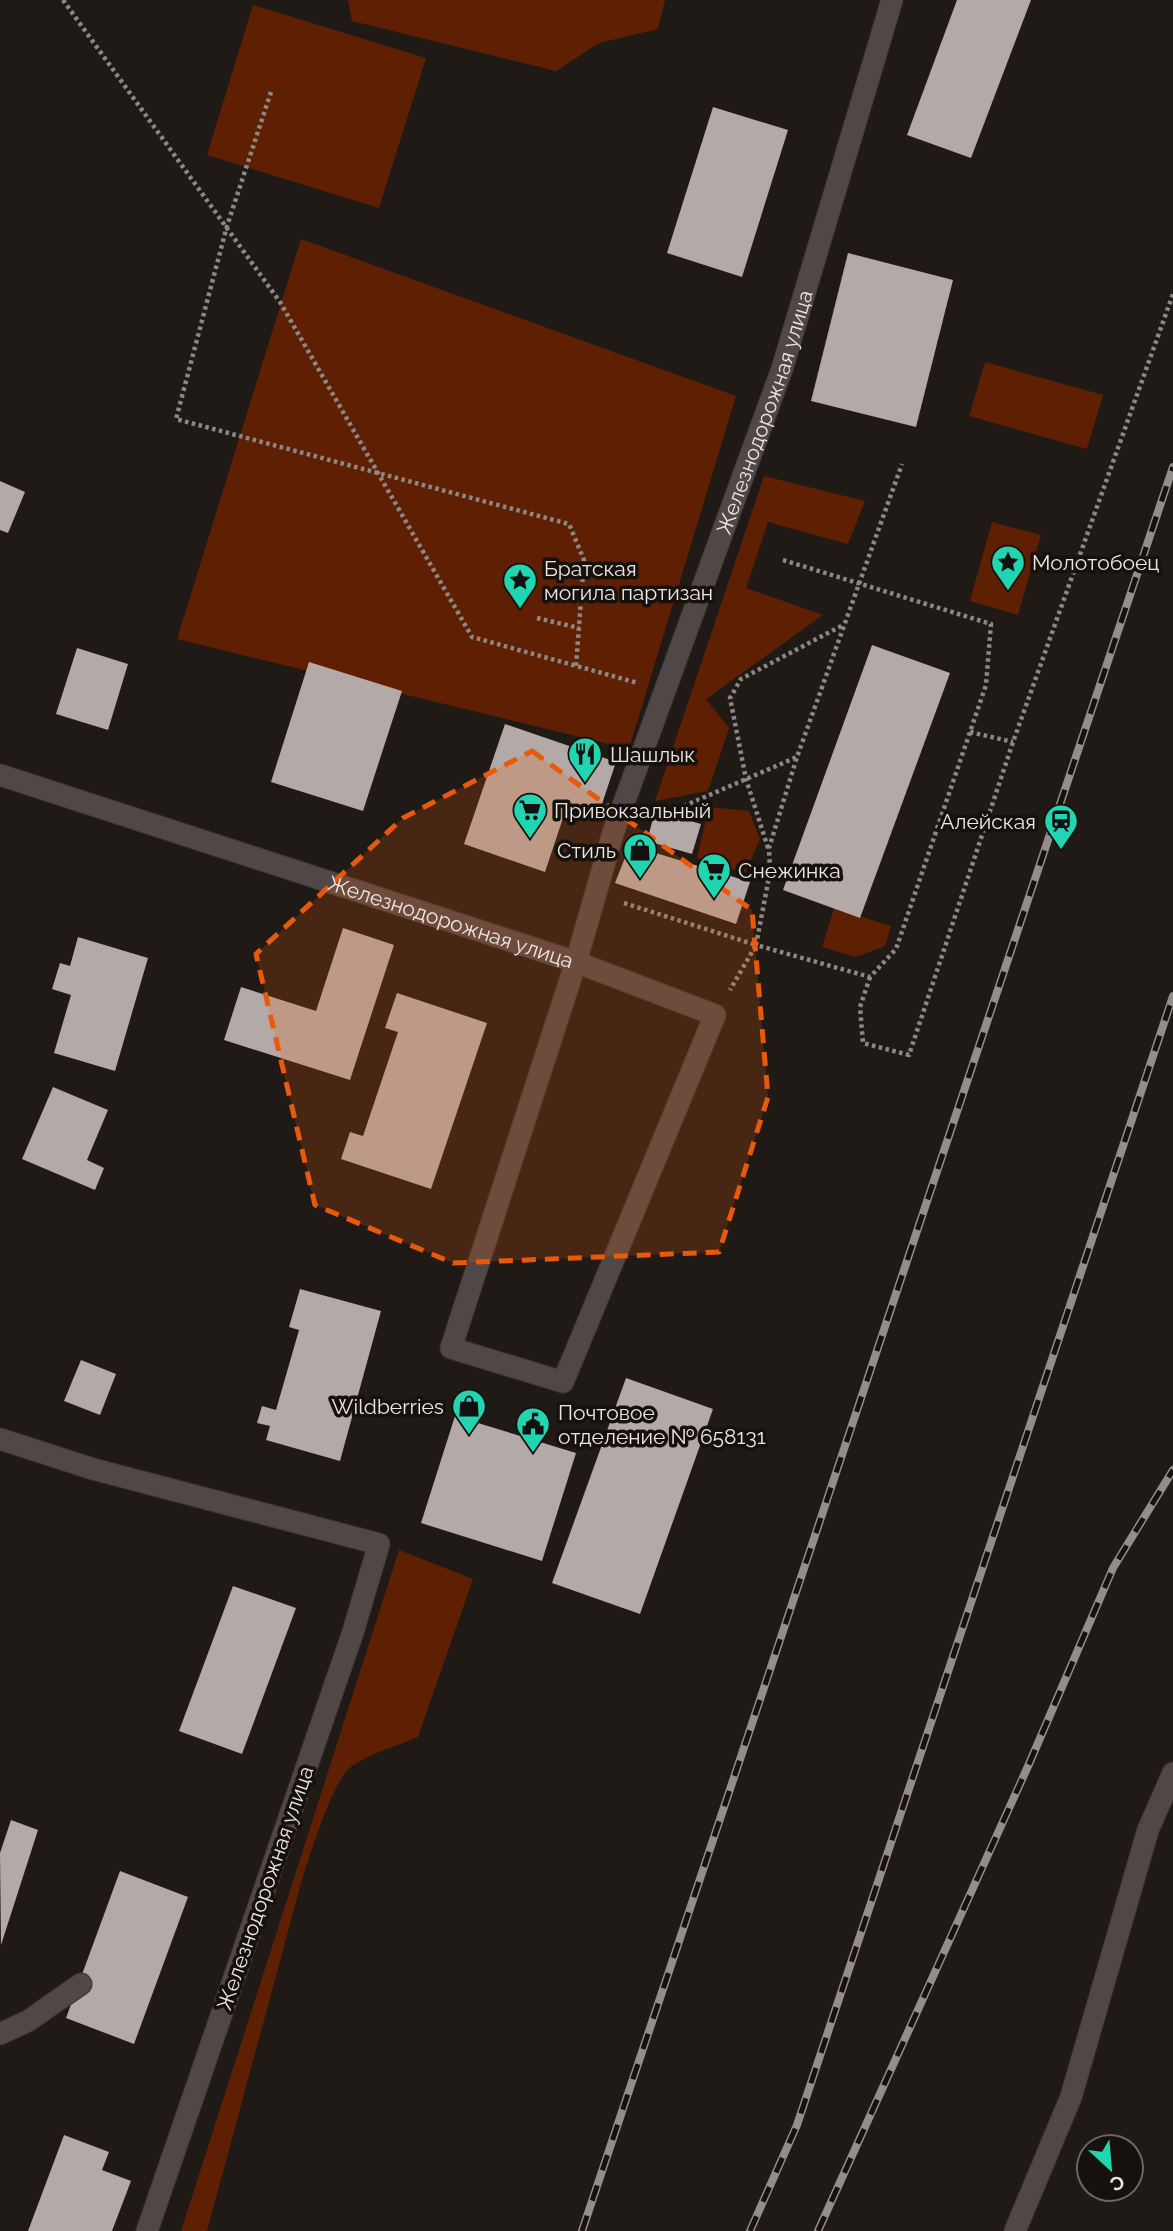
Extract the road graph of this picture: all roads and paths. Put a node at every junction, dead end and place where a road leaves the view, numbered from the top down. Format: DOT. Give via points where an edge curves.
graph roads {
  1 [pos="63,0"];
  2 [pos="891,0"];
  3 [pos="271,92"];
  4 [pos="227,226"];
  5 [pos="1173,294"];
  6 [pos="902,464"];
  7 [pos="380,473"];
  8 [pos="783,560"];
  9 [pos="859,584"];
  10 [pos="537,618"];
  11 [pos="844,625"];
  12 [pos="579,628"];
  13 [pos="576,666"];
  14 [pos="666,691"];
  15 [pos="970,732"];
  16 [pos="1013,743"];
  17 [pos="797,757"];
  18 [pos="0,775"];
  19 [pos="746,779"];
  20 [pos="677,809"];
  21 [pos="769,848"];
  22 [pos="596,894"];
  23 [pos="756,945"];
  24 [pos="576,962"];
  25 [pos="870,977"];
  26 [pos="715,1015"];
  27 [pos="0,1439"];
  28 [pos="1173,1773"];
  29 [pos="81,1984"];
  30 [pos="0,2034"];
  31 [pos="148,2231"];
  32 [pos="1015,2231"];
  1 -- 4 [label="path"];
  2 -- 14 [label="street, Железнодорожная улица" via="782,369"];
  3 -- 4 [label="path"];
  4 -- 7 [label="path" via="280,302"];
  4 -- 7 [label="path" via="176,419"];
  5 -- 16 [label="path"];
  6 -- 9 [label="path"];
  7 -- 12 [label="path" via="569,524 584,560"];
  7 -- 13 [label="path" via="472,637"];
  8 -- 9 [label="path"];
  9 -- 11 [label="path"];
  9 -- 15 [label="path" via="991,624 986,685"];
  10 -- 12 [label="path"];
  11 -- 17 [label="path"];
  11 -- 19 [label="path" via="741,679 730,698"];
  12 -- 13 [label="path"];
  13 -- 14 [label="path"];
  14 -- 22 [label="street, Железнодорожная улица" via="613,833"];
  15 -- 16 [label="path"];
  15 -- 25 [label="path" via="896,949"];
  16 -- 25 [label="path" via="909,1055 863,1043 860,1007"];
  17 -- 19 [label="path"];
  17 -- 21 [label="path"];
  18 -- 24 [label="street, Железнодорожная улица"];
  19 -- 20 [label="path"];
  19 -- 21 [label="path"];
  21 -- 23 [label="path" via="770,872"];
  22 -- 23 [label="path"];
  22 -- 24 [label="street, Железнодорожная улица"];
  23 -- 25 [label="path"];
  23 -- 26 [label="path"];
  24 -- 26 [label="street"];
  24 -- 26 [label="street" via="451,1348 563,1382"];
  27 -- 31 [label="street, Железнодорожная улица" via="93,1469 379,1544"];
  28 -- 32 [label="street" via="1148,1830 1071,2097"];
  29 -- 30 [label="street" via="28,2021"];
}
